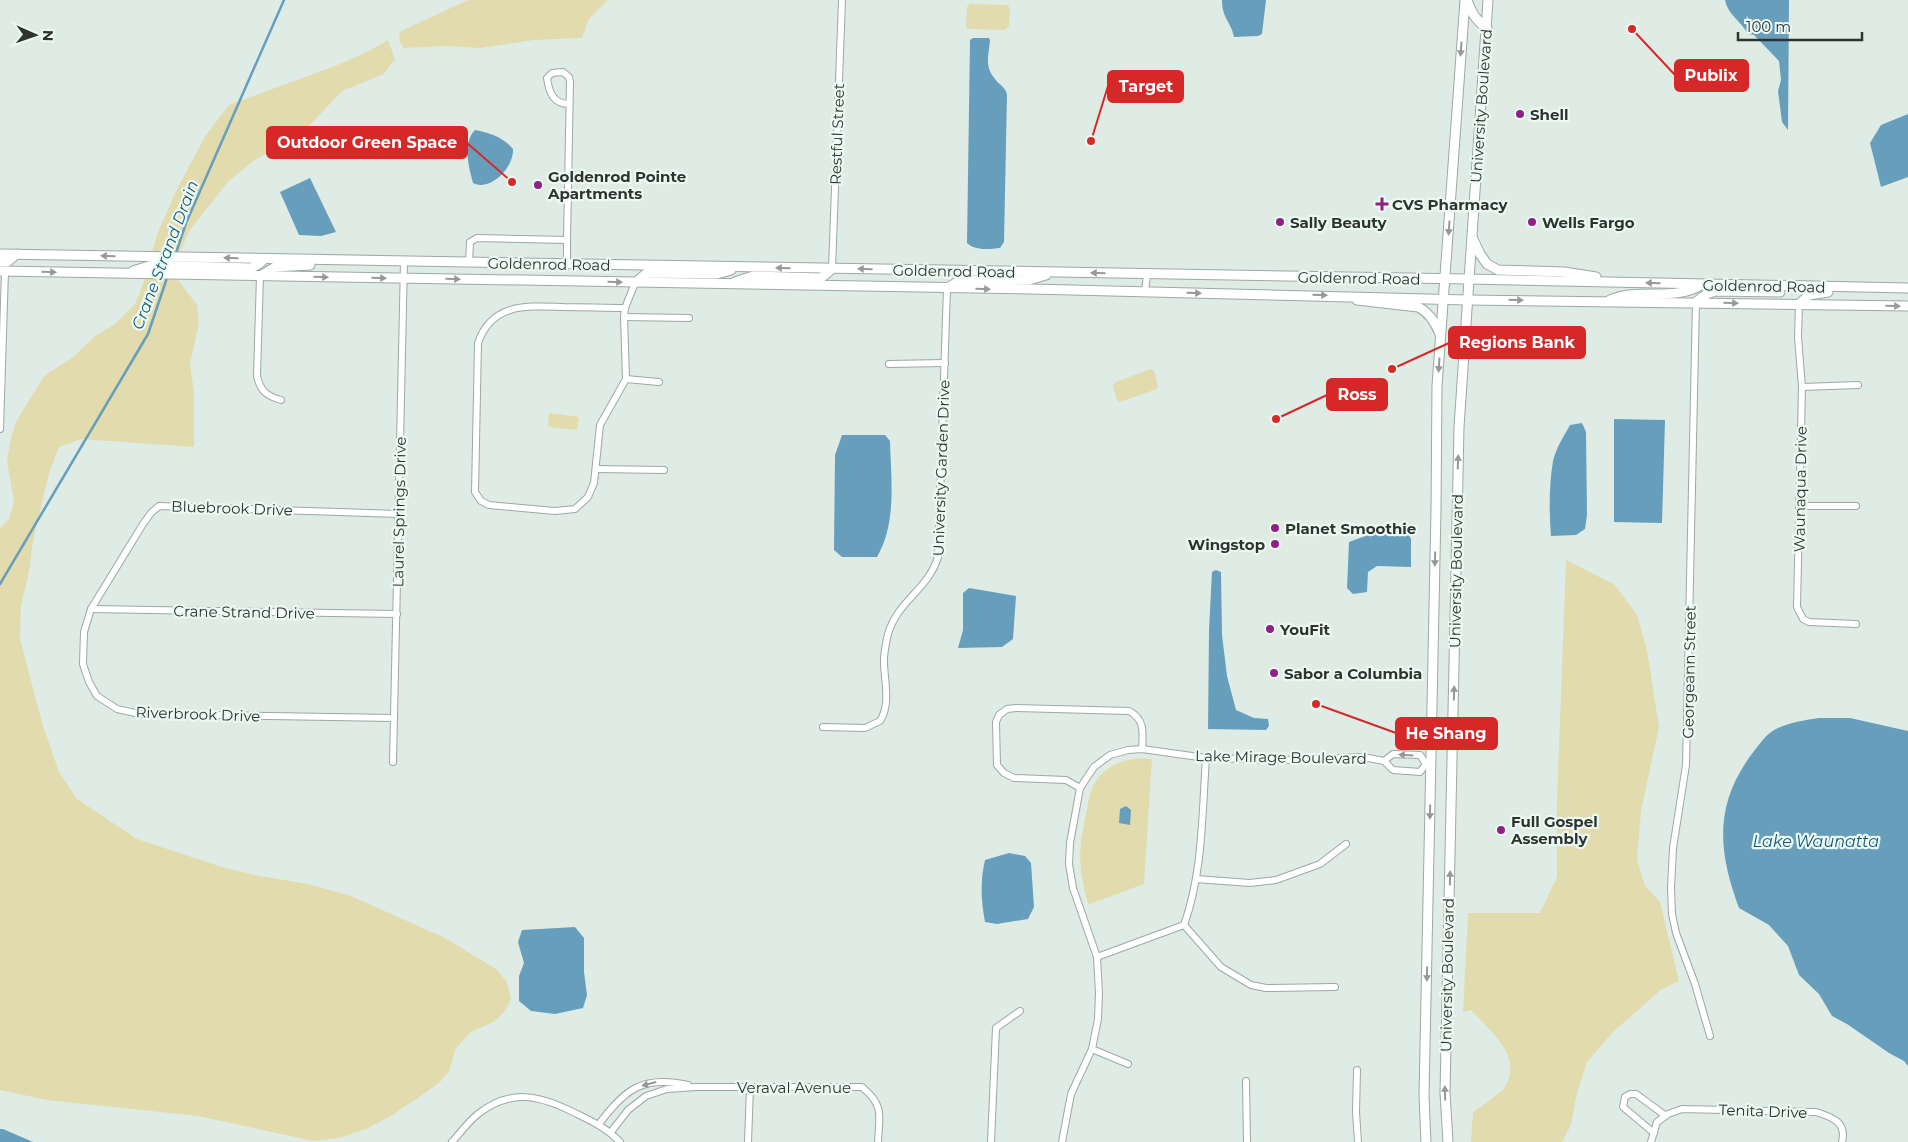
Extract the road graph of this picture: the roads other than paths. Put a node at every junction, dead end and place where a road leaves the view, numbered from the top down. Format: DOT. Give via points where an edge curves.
graph roads {
  1 [pos="842,0"];
  2 [pos="1466,0"];
  3 [pos="1488,0"];
  4 [pos="1486,28"];
  5 [pos="569,104"];
  6 [pos="1471,237"];
  7 [pos="568,240"];
  8 [pos="0,254"];
  9 [pos="17,254"];
  10 [pos="375,261"];
  11 [pos="404,261"];
  12 [pos="0,262"];
  13 [pos="470,262"];
  14 [pos="567,264"];
  15 [pos="157,265"];
  16 [pos="199,266"];
  17 [pos="738,268"];
  18 [pos="832,269"];
  19 [pos="2,271"];
  20 [pos="1056,273"];
  21 [pos="1146,274"];
  22 [pos="260,276"];
  23 [pos="404,278"];
  24 [pos="1445,279"];
  25 [pos="1468,279"];
  26 [pos="635,283"];
  27 [pos="1634,283"];
  28 [pos="725,285"];
  29 [pos="1701,285"];
  30 [pos="1796,286"];
  31 [pos="947,288"];
  32 [pos="1908,290"];
  33 [pos="1145,292"];
  34 [pos="1340,296"];
  35 [pos="1444,298"];
  36 [pos="1467,300"];
  37 [pos="1606,301"];
  38 [pos="1696,302"];
  39 [pos="1799,304"];
  40 [pos="1908,306"];
  41 [pos="626,308"];
  42 [pos="624,317"];
  43 [pos="689,318"];
  44 [pos="1441,336"];
  45 [pos="945,363"];
  46 [pos="889,364"];
  47 [pos="626,379"];
  48 [pos="659,382"];
  49 [pos="1858,385"];
  50 [pos="1802,387"];
  51 [pos="281,400"];
  52 [pos="0,430"];
  53 [pos="596,469"];
  54 [pos="664,470"];
  55 [pos="1800,506"];
  56 [pos="1856,506"];
  57 [pos="399,514"];
  58 [pos="90,609"];
  59 [pos="397,614"];
  60 [pos="1856,624"];
  61 [pos="394,718"];
  62 [pos="823,727"];
  63 [pos="1142,749"];
  64 [pos="1206,758"];
  65 [pos="1384,761"];
  66 [pos="394,762"];
  67 [pos="1429,763"];
  68 [pos="1080,788"];
  69 [pos="1346,844"];
  70 [pos="1196,879"];
  71 [pos="1184,925"];
  72 [pos="1097,957"];
  73 [pos="1334,987"];
  74 [pos="1020,1010"];
  75 [pos="1710,1036"];
  76 [pos="1092,1049"];
  77 [pos="1128,1064"];
  78 [pos="1357,1070"];
  79 [pos="1246,1081"];
  80 [pos="696,1086"];
  81 [pos="750,1087"];
  82 [pos="1666,1116"];
  83 [pos="599,1124"];
  84 [pos="611,1132"];
  85 [pos="1654,1133"];
  86 [pos="452,1142"];
  87 [pos="620,1142"];
  88 [pos="748,1142"];
  89 [pos="878,1142"];
  90 [pos="991,1142"];
  91 [pos="1062,1142"];
  92 [pos="1247,1142"];
  93 [pos="1358,1142"];
  94 [pos="1426,1142"];
  95 [pos="1448,1142"];
  96 [pos="1651,1142"];
  97 [pos="1842,1142"];
  1 -- 18 [label="street, Restful Street"];
  2 -- 4 [label="main road" via="1472,14"];
  2 -- 24 [label="main road, University Boulevard, one-way"];
  3 -- 4 [label="main road, University Boulevard"];
  4 -- 6 [label="main road, University Boulevard"];
  5 -- 5 [label="street" via="569,77 563,72 552,73 547,78 552,96 557,102"];
  5 -- 7 [label="street"];
  6 -- 25 [label="main road, University Boulevard"];
  6 -- 27 [label="main road" via="1487,264 1498,270 1564,272"];
  7 -- 13 [label="street" via="477,238 470,242"];
  7 -- 14 [label="street"];
  8 -- 9 [label="main road, Goldenrod Road"];
  9 -- 12 [label="main road" via="7,262"];
  15 -- 9 [label="main road, Goldenrod Road, one-way"];
  10 -- 11 [label="main road, Goldenrod Road"];
  10 -- 16 [label="main road, Goldenrod Road" via="264,259"];
  10 -- 22 [label="main road" via="276,267"];
  11 -- 13 [label="main road, Goldenrod Road"];
  11 -- 23 [label="street, Laurel Springs Drive"];
  13 -- 14 [label="main road, Goldenrod Road"];
  14 -- 17 [label="main road, Goldenrod Road"];
  15 -- 16 [label="main road, Goldenrod Road"];
  15 -- 16 [label="main road, Goldenrod Road"];
  19 -- 15 [label="main road, Goldenrod Road, one-way" via="127,273"];
  16 -- 22 [label="main road, Goldenrod Road"];
  18 -- 17 [label="main road, Goldenrod Road, one-way"];
  17 -- 26 [label="main road" via="717,274 648,273"];
  20 -- 18 [label="main road, Goldenrod Road, one-way"];
  18 -- 28 [label="main road" via="821,278 753,276"];
  19 -- 52 [label="street"];
  21 -- 20 [label="main road, Goldenrod Road, one-way"];
  20 -- 31 [label="main road" via="1028,280 961,280"];
  21 -- 24 [label="main road, Goldenrod Road"];
  21 -- 33 [label="street"];
  22 -- 23 [label="main road, Goldenrod Road, one-way"];
  22 -- 51 [label="street" via="257,376 259,387 269,397"];
  23 -- 26 [label="main road, Goldenrod Road, one-way"];
  23 -- 57 [label="street, Laurel Springs Drive"];
  24 -- 25 [label="main road, Goldenrod Road"];
  24 -- 35 [label="main road, University Boulevard"];
  25 -- 27 [label="main road, Goldenrod Road"];
  25 -- 36 [label="main road, University Boulevard"];
  26 -- 28 [label="main road, Goldenrod Road"];
  26 -- 41 [label="street"];
  29 -- 27 [label="main road, Goldenrod Road, one-way"];
  28 -- 31 [label="main road, Goldenrod Road"];
  29 -- 30 [label="main road, Goldenrod Road"];
  29 -- 37 [label="main road" via="1685,293 1622,295"];
  30 -- 32 [label="main road, Goldenrod Road"];
  30 -- 38 [label="main road" via="1783,291 1715,291"];
  31 -- 33 [label="main road, Goldenrod Road, one-way"];
  31 -- 45 [label="street, University Garden Drive"];
  32 -- 39 [label="main road" via="1900,294 1821,292 1809,295"];
  33 -- 34 [label="main road, Goldenrod Road, one-way"];
  34 -- 35 [label="main road, Goldenrod Road"];
  34 -- 44 [label="main road" via="1365,303 1418,307 1436,324"];
  35 -- 36 [label="main road, Goldenrod Road"];
  35 -- 44 [label="main road, University Boulevard"];
  36 -- 37 [label="main road, Goldenrod Road, one-way"];
  95 -- 36 [label="main road, University Boulevard, one-way" via="1445,1083 1459,427"];
  37 -- 38 [label="main road, Goldenrod Road"];
  38 -- 39 [label="main road, Goldenrod Road, one-way"];
  38 -- 75 [label="street, Georgeann Street" via="1686,764 1673,848 1671,888 1676,933"];
  39 -- 40 [label="main road, Goldenrod Road, one-way"];
  39 -- 50 [label="street, Waunaqua Drive"];
  41 -- 42 [label="street"];
  41 -- 53 [label="street" via="524,306 495,318 480,335 478,343 475,492 481,501 490,505 571,510 590,494"];
  42 -- 43 [label="street"];
  42 -- 47 [label="street"];
  44 -- 67 [label="main road, University Boulevard, one-way" via="1436,418"];
  45 -- 46 [label="street"];
  45 -- 62 [label="street, University Garden Drive" via="940,538 936,565 933,573 895,616 888,634 884,656 886,709 882,718 877,724 865,728"];
  47 -- 48 [label="street"];
  47 -- 53 [label="street" via="600,425"];
  49 -- 50 [label="street"];
  50 -- 55 [label="street, Waunaqua Drive"];
  53 -- 54 [label="street"];
  55 -- 56 [label="street"];
  55 -- 60 [label="street, Waunaqua Drive" via="1798,613 1809,622"];
  57 -- 58 [label="street, Bluebrook Drive" via="159,506 143,524"];
  57 -- 59 [label="street, Laurel Springs Drive"];
  58 -- 59 [label="street, Crane Strand Drive"];
  58 -- 61 [label="street, Riverbrook Drive" via="84,632 83,664 97,696 117,709 140,714"];
  59 -- 61 [label="street, Laurel Springs Drive"];
  61 -- 66 [label="street, Laurel Springs Drive"];
  63 -- 64 [label="street, Lake Mirage Boulevard"];
  63 -- 68 [label="street, Lake Mirage Boulevard" via="1110,755 1094,767"];
  63 -- 68 [label="street" via="1144,729 1135,714 1128,711 1016,708 999,715 996,722 997,765 1004,774 1014,778 1066,780"];
  64 -- 65 [label="street, Lake Mirage Boulevard" via="1363,757"];
  64 -- 70 [label="street"];
  67 -- 65 [label="street, Lake Mirage Boulevard, one-way" via="1420,755 1393,754"];
  65 -- 67 [label="street, Lake Mirage Boulevard" via="1393,770 1409,772 1420,772"];
  67 -- 94 [label="main road, University Boulevard, one-way"];
  68 -- 72 [label="street, Lake Mirage Boulevard" via="1069,864 1073,888"];
  69 -- 70 [label="street" via="1320,864 1276,880 1250,883"];
  70 -- 71 [label="street"];
  71 -- 72 [label="street"];
  71 -- 73 [label="street" via="1221,968 1251,985 1266,988"];
  72 -- 76 [label="street, Lake Mirage Boulevard" via="1098,1020"];
  74 -- 90 [label="street" via="996,1028"];
  76 -- 77 [label="street"];
  76 -- 91 [label="street, Lake Mirage Boulevard" via="1071,1094"];
  78 -- 93 [label="street"];
  79 -- 92 [label="street"];
  80 -- 81 [label="street, Veraval Avenue"];
  80 -- 83 [label="street, Veraval Avenue, one-way" via="672,1081 650,1082 629,1091"];
  80 -- 84 [label="street, Veraval Avenue" via="666,1089 646,1096 628,1110"];
  81 -- 88 [label="street"];
  81 -- 89 [label="street, Veraval Avenue" via="862,1088 874,1097 880,1110"];
  82 -- 85 [label="street" via="1656,1122"];
  82 -- 85 [label="street" via="1636,1094 1626,1097 1624,1107"];
  82 -- 97 [label="street, Tenita Drive" via="1682,1109 1816,1112 1832,1117 1840,1125 1844,1132"];
  83 -- 84 [label="street"];
  83 -- 86 [label="street" via="552,1101 513,1097 477,1114"];
  84 -- 87 [label="street"];
  85 -- 96 [label="street"];
}
